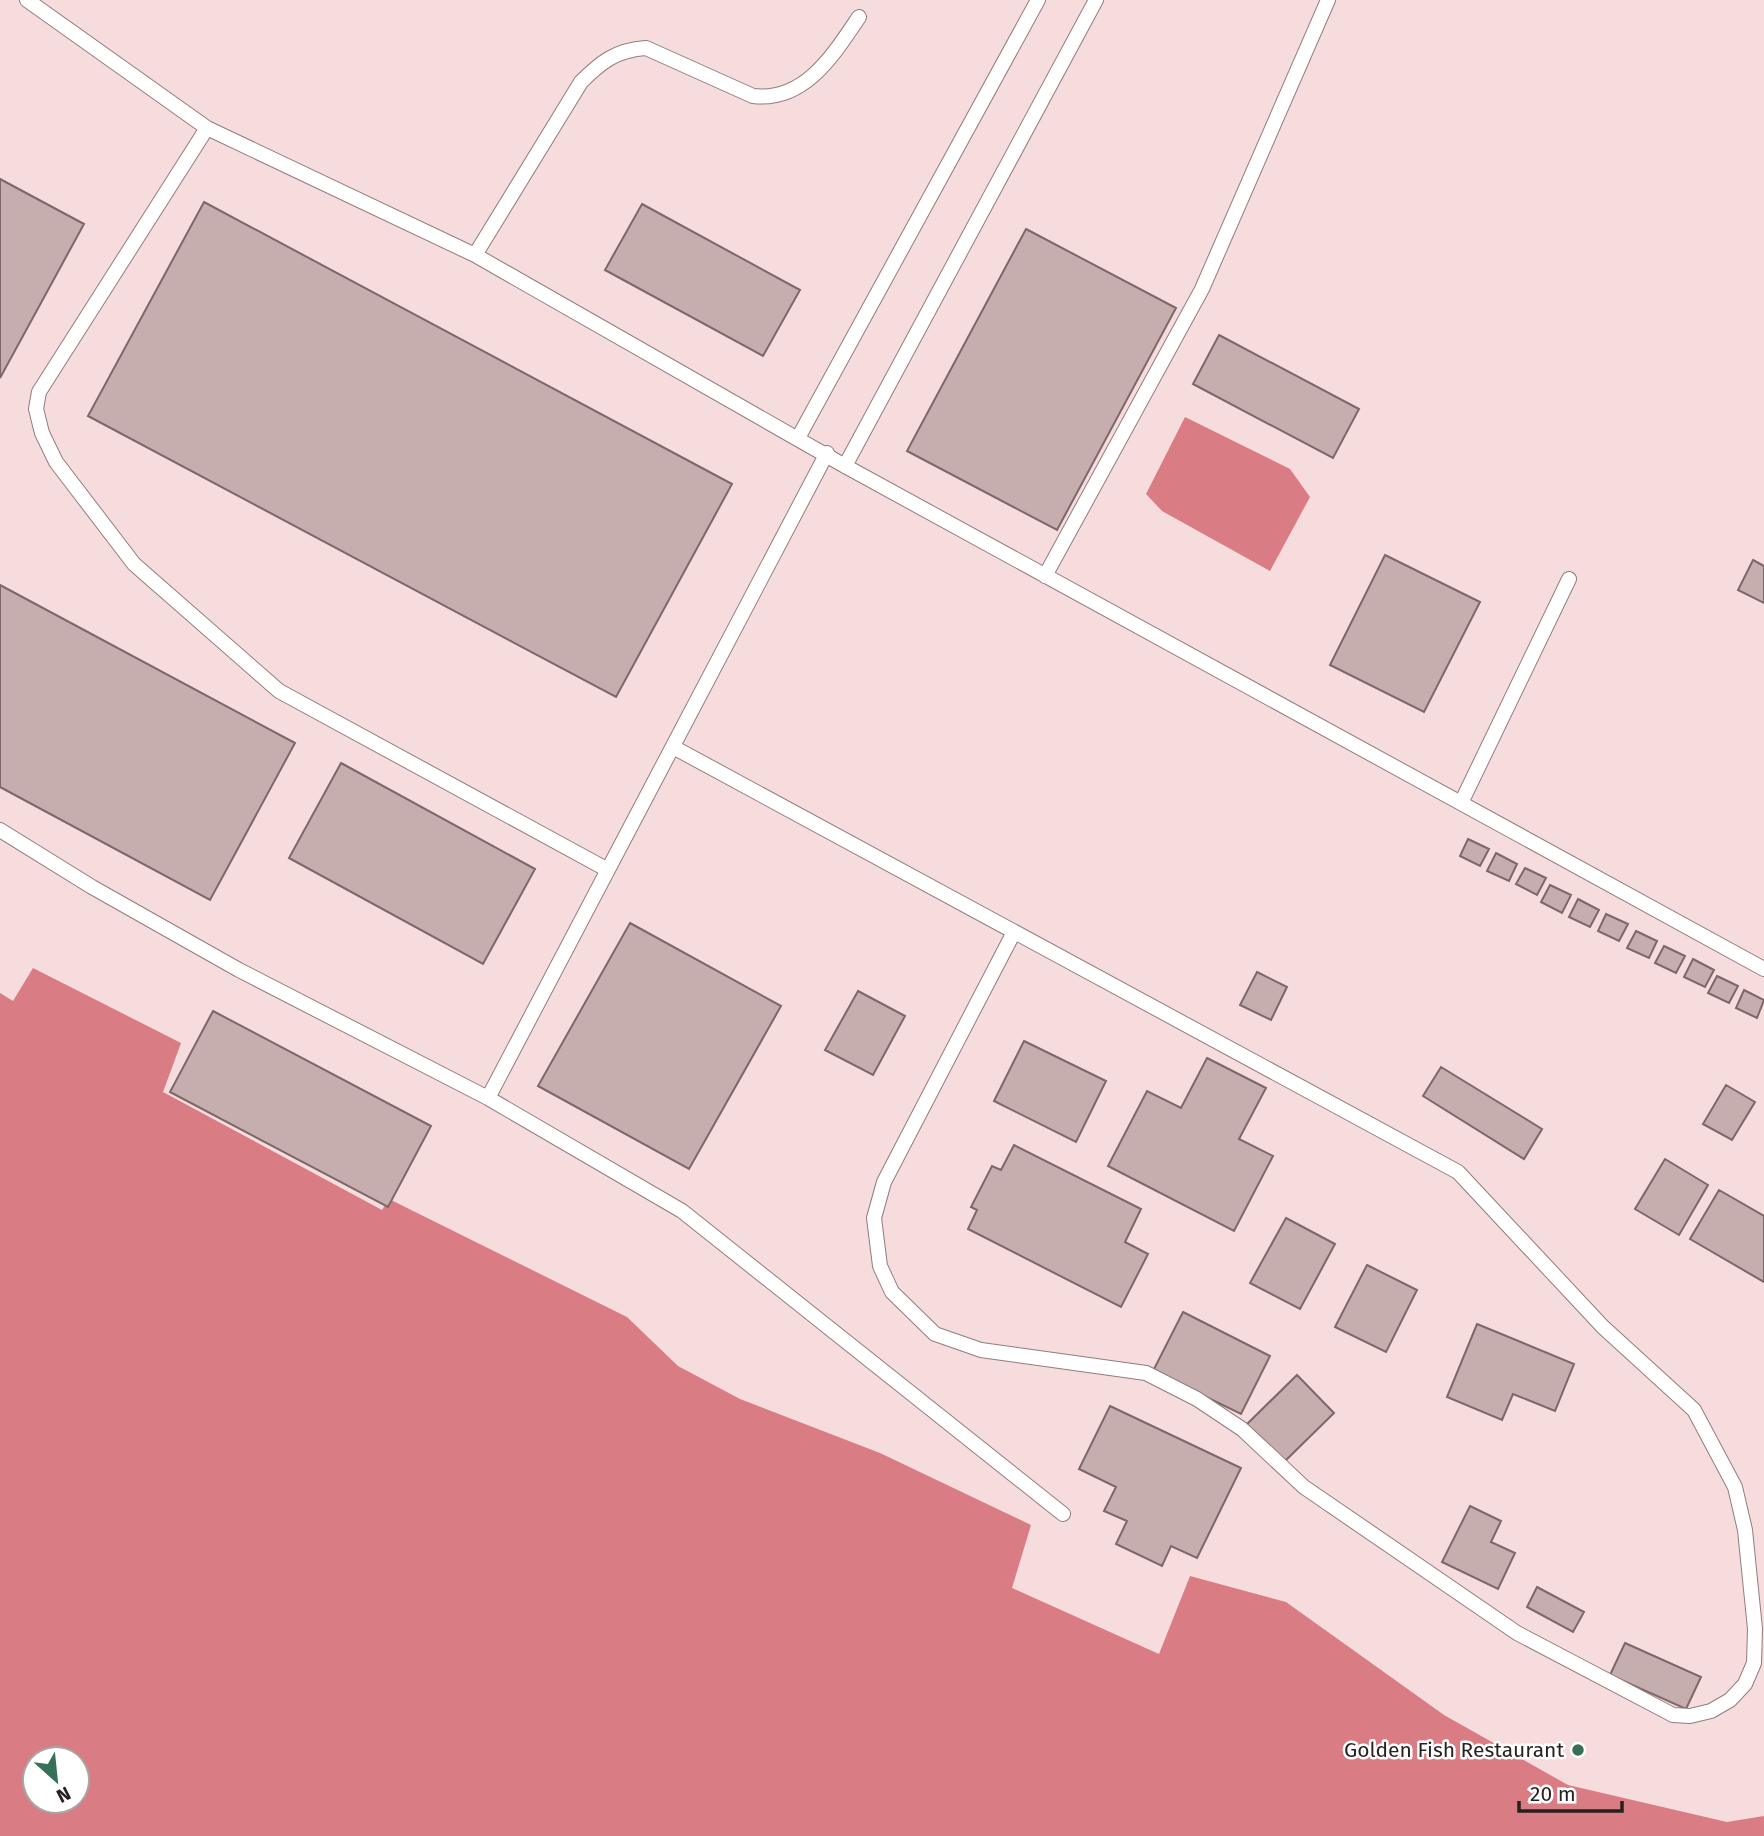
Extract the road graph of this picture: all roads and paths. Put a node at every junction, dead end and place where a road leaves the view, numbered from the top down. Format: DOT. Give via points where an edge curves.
graph roads {
  1 [pos="27,0"];
  2 [pos="1038,0"];
  3 [pos="1096,0"];
  4 [pos="1328,0"];
  5 [pos="859,17"];
  6 [pos="207,128"];
  7 [pos="475,255"];
  8 [pos="798,438"];
  9 [pos="827,453"];
  10 [pos="845,466"];
  11 [pos="1045,576"];
  12 [pos="1569,579"];
  13 [pos="673,747"];
  14 [pos="1461,803"];
  15 [pos="0,830"];
  16 [pos="608,870"];
  17 [pos="1014,932"];
  18 [pos="1764,969"];
  19 [pos="488,1098"];
  20 [pos="1063,1514"];
  1 -- 6 [label="lane"];
  2 -- 8 [label="lane"];
  3 -- 10 [label="lane"];
  4 -- 11 [label="lane" via="1202,289"];
  5 -- 7 [label="lane" via="827,65 807,81 765,98 646,48 629,49 603,60 581,82"];
  6 -- 7 [label="lane"];
  6 -- 16 [label="lane" via="39,392 36,409 56,462 134,564 279,691"];
  7 -- 8 [label="lane"];
  8 -- 9 [label="lane"];
  9 -- 10 [label="lane"];
  9 -- 13 [label="lane"];
  10 -- 11 [label="lane"];
  11 -- 14 [label="lane"];
  12 -- 14 [label="lane"];
  13 -- 16 [label="lane"];
  13 -- 17 [label="lane"];
  14 -- 18 [label="lane"];
  15 -- 19 [label="lane" via="239,970"];
  16 -- 19 [label="lane"];
  17 -- 17 [label="lane" via="1458,1172 1603,1327 1693,1410 1735,1487 1745,1530 1755,1663 1730,1700 1701,1714 1673,1715 1517,1633 1304,1487 1242,1429 1146,1373 981,1350 935,1334 911,1313 892,1292 880,1266 874,1218 884,1182"];
  19 -- 20 [label="lane" via="689,1216"];
}
